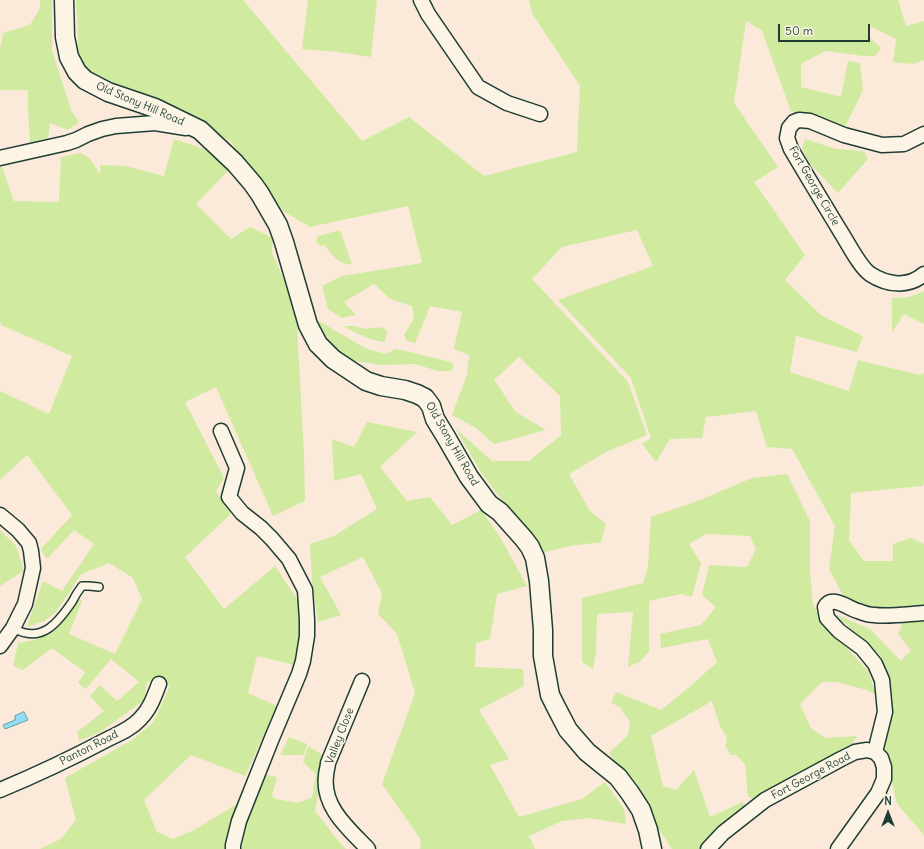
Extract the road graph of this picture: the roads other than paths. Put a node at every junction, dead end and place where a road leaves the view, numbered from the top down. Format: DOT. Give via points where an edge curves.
graph roads {
  1 [pos="64,0"];
  2 [pos="421,0"];
  3 [pos="540,114"];
  4 [pos="200,130"];
  5 [pos="924,134"];
  6 [pos="0,158"];
  7 [pos="924,274"];
  8 [pos="220,431"];
  9 [pos="0,515"];
  10 [pos="99,587"];
  11 [pos="924,613"];
  12 [pos="13,628"];
  13 [pos="0,646"];
  14 [pos="362,681"];
  15 [pos="160,684"];
  16 [pos="875,752"];
  17 [pos="0,790"];
  18 [pos="233,849"];
  19 [pos="368,849"];
  20 [pos="652,849"];
  21 [pos="708,849"];
  22 [pos="838,849"];
  1 -- 4 [label="street, Old Stony Hill Road" via="65,37 69,58 85,80 108,92 155,108"];
  2 -- 3 [label="street" via="478,88 507,104"];
  4 -- 6 [label="street" via="155,122 116,126 67,143"];
  4 -- 20 [label="street, Old Stony Hill Road" via="254,184 271,211 284,242 308,325 318,344 333,359 366,381 425,398 469,477 530,547 535,558 539,581 543,656 550,695 568,730 587,752 618,777 630,793 641,810"];
  5 -- 7 [label="street, Fort George Circle" via="904,144 882,145 844,135 810,121 799,120 789,128 788,138 791,150 856,257 869,273 885,282 901,284 918,279"];
  8 -- 18 [label="street" via="237,468 229,498 289,559 305,590 307,620 304,661 239,821"];
  9 -- 12 [label="street" via="18,530 29,544 32,558 33,568 25,604"];
  10 -- 12 [label="lane" via="82,586 58,621 43,632 27,634"];
  11 -- 16 [label="street" via="874,615 854,610 841,603 826,604 827,618 839,631 862,648 875,664 882,680 885,712"];
  12 -- 13 [label="street"];
  14 -- 19 [label="street, Valley Close" via="328,763 326,788 329,802 336,814"];
  15 -- 17 [label="street, Panton Road" via="147,711 132,726 84,752"];
  16 -- 21 [label="street, Fort George Road" via="855,752 765,800 722,833"];
  16 -- 22 [label="street" via="881,758 884,779 878,793"];
}
